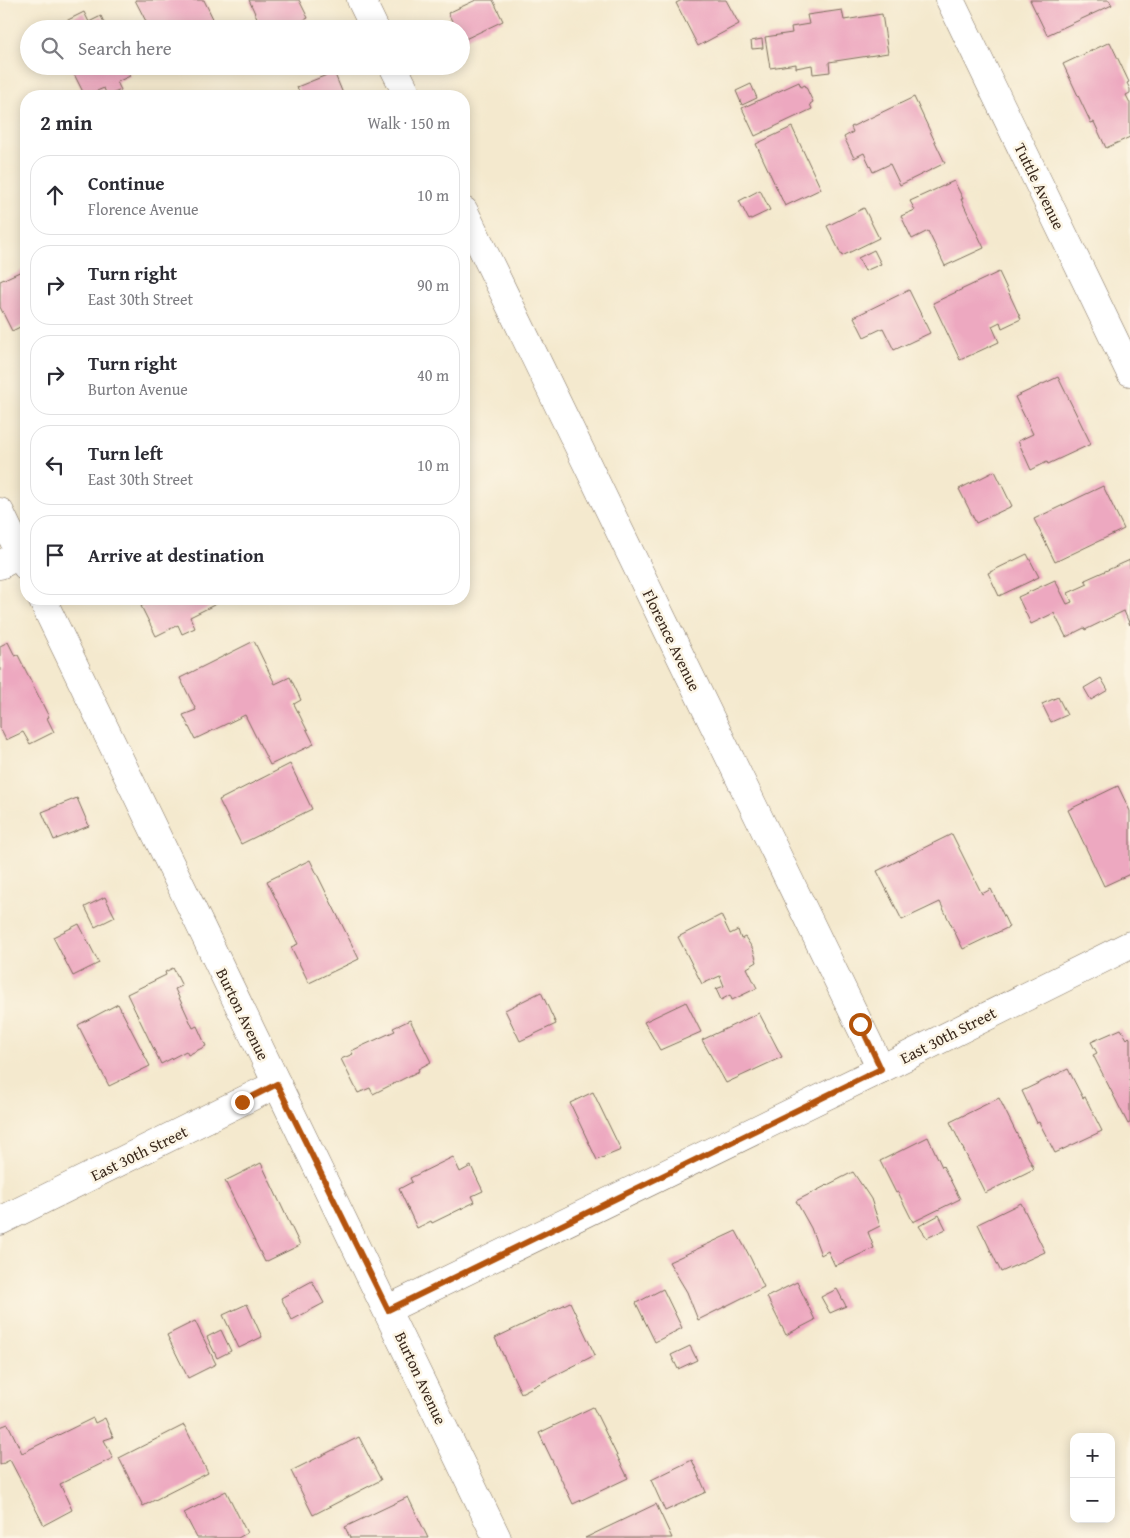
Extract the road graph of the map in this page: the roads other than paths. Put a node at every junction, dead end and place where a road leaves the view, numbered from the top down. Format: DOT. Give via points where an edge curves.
graph roads {
  1 [pos="361,0"];
  2 [pos="950,0"];
  3 [pos="371,20"];
  4 [pos="398,75"];
  5 [pos="405,90"];
  6 [pos="470,223"];
  7 [pos="1130,372"];
  8 [pos="0,512"];
  9 [pos="16,562"];
  10 [pos="45,605"];
  11 [pos="1130,945"];
  12 [pos="881,1069"];
  13 [pos="277,1084"];
  14 [pos="0,1221"];
  15 [pos="388,1310"];
  16 [pos="497,1538"];
  1 -- 3 [label="street"];
  2 -- 7 [label="street, Tuttle Avenue"];
  4 -- 5 [label="street"];
  6 -- 12 [label="street, Florence Avenue"];
  8 -- 9 [label="street"];
  10 -- 13 [label="street, Burton Avenue"];
  11 -- 12 [label="street, East 30th Street"];
  12 -- 15 [label="street, East 30th Street"];
  13 -- 14 [label="street, East 30th Street"];
  13 -- 15 [label="street, Burton Avenue"];
  15 -- 16 [label="street, Burton Avenue"];
}
